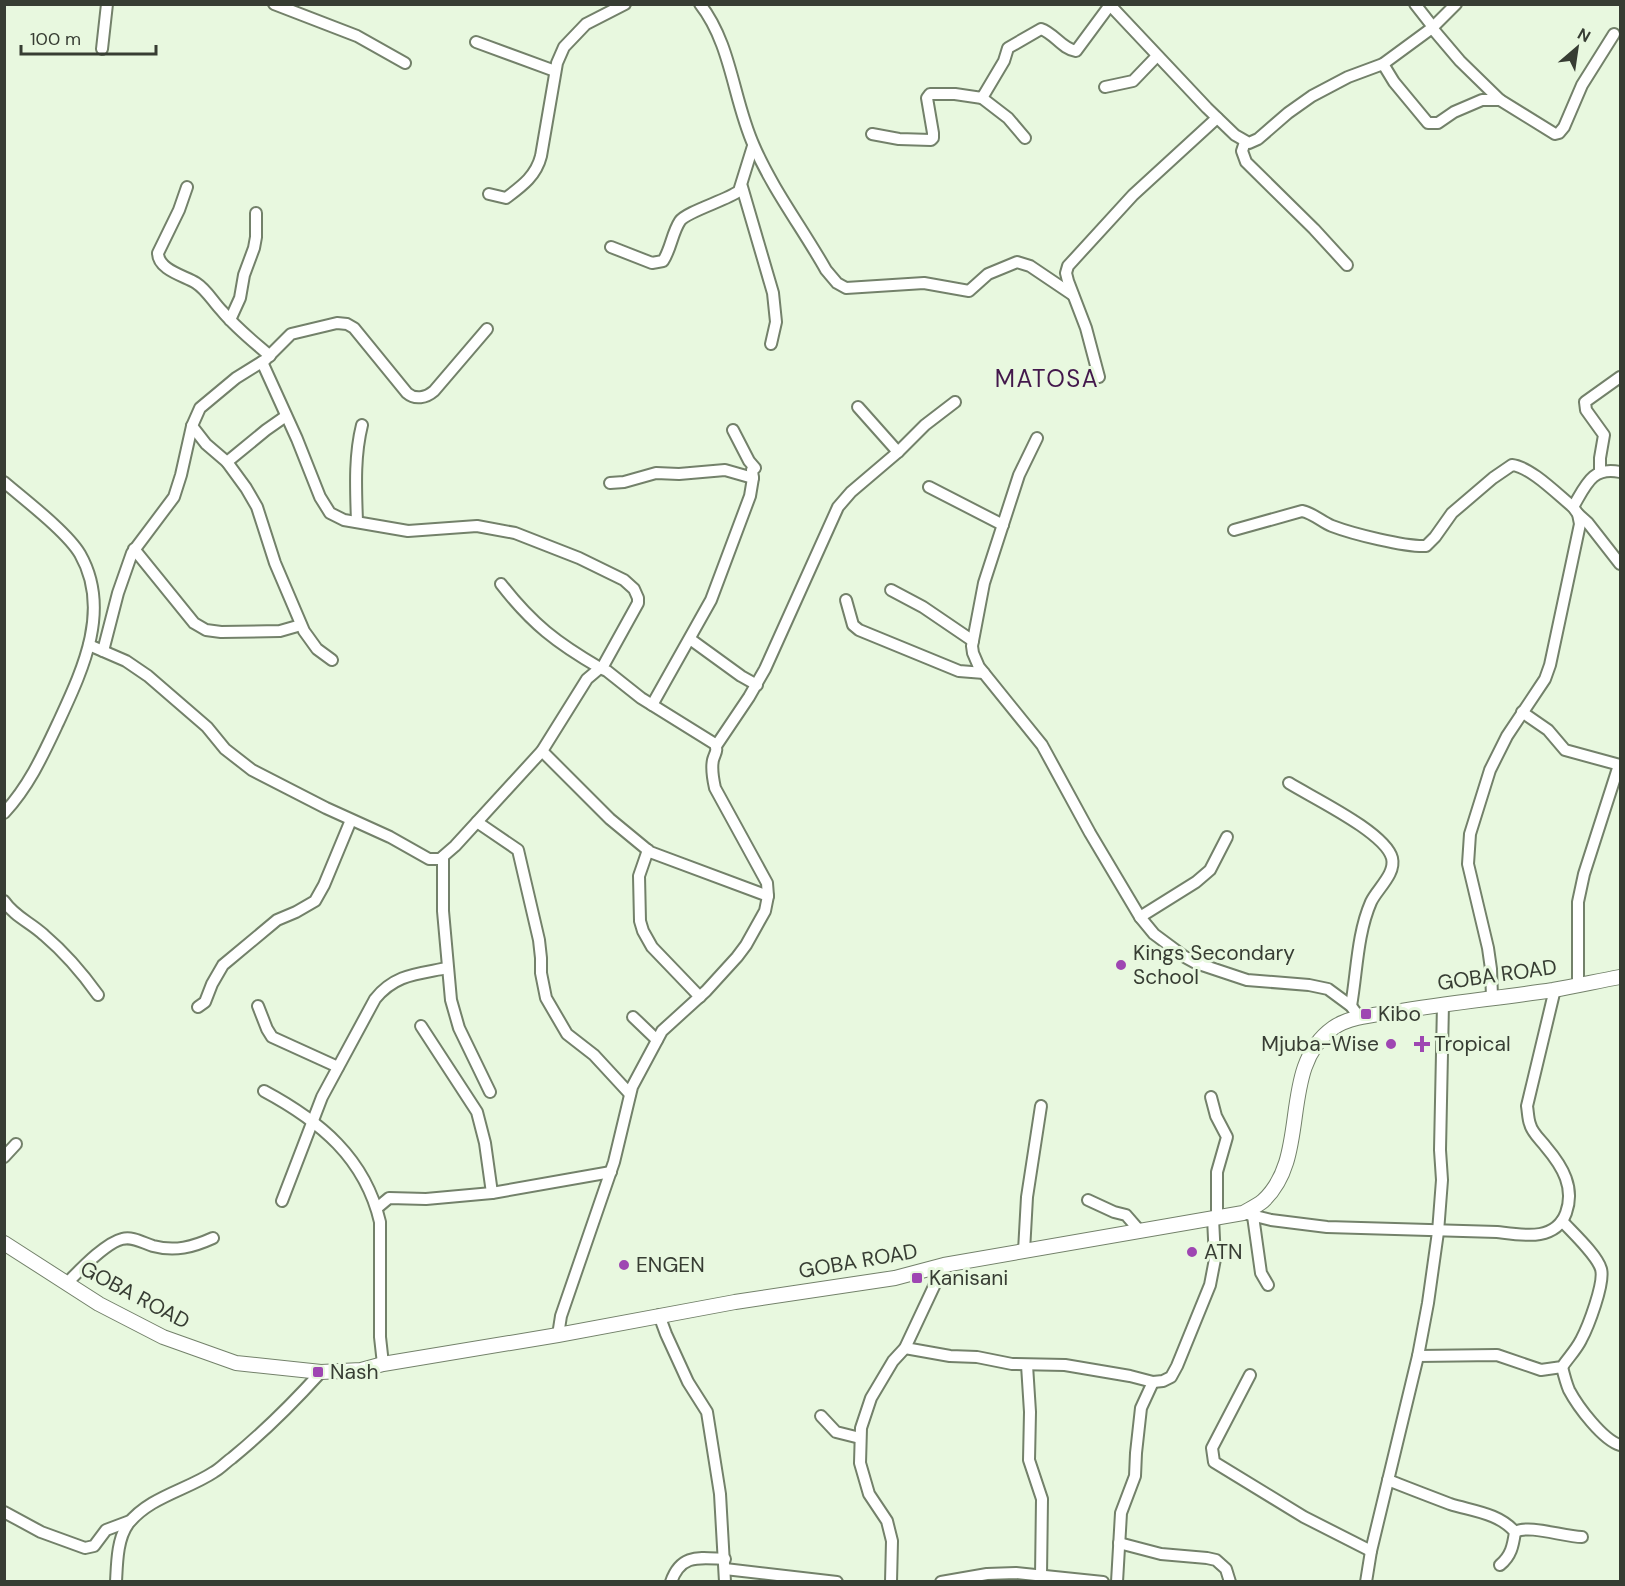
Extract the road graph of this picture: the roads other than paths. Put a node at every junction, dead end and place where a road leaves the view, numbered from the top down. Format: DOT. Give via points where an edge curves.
graph roads {
  1 [pos="107,4"];
  2 [pos="274,4"];
  3 [pos="625,4"];
  4 [pos="700,4"];
  5 [pos="1415,4"];
  6 [pos="1456,4"];
  7 [pos="1110,5"];
  8 [pos="1432,28"];
  9 [pos="1614,33"];
  10 [pos="476,42"];
  11 [pos="102,48"];
  12 [pos="1157,56"];
  13 [pos="405,63"];
  14 [pos="1383,64"];
  15 [pos="555,71"];
  16 [pos="1105,87"];
  17 [pos="982,98"];
  18 [pos="1500,100"];
  19 [pos="1217,118"];
  20 [pos="872,134"];
  21 [pos="1025,138"];
  22 [pos="1245,142"];
  23 [pos="753,146"];
  24 [pos="187,187"];
  25 [pos="742,187"];
  26 [pos="489,194"];
  27 [pos="256,213"];
  28 [pos="610,247"];
  29 [pos="1347,265"];
  30 [pos="1073,295"];
  31 [pos="230,320"];
  32 [pos="487,329"];
  33 [pos="771,344"];
  34 [pos="266,359"];
  35 [pos="1099,377"];
  36 [pos="1620,377"];
  37 [pos="955,402"];
  38 [pos="858,407"];
  39 [pos="286,416"];
  40 [pos="362,425"];
  41 [pos="192,426"];
  42 [pos="733,430"];
  43 [pos="1037,438"];
  44 [pos="898,452"];
  45 [pos="227,462"];
  46 [pos="1600,472"];
  47 [pos="1620,472"];
  48 [pos="753,478"];
  49 [pos="4,482"];
  50 [pos="610,483"];
  51 [pos="928,487"];
  52 [pos="1575,510"];
  53 [pos="357,522"];
  54 [pos="1003,525"];
  55 [pos="1234,530"];
  56 [pos="134,549"];
  57 [pos="1620,564"];
  58 [pos="501,584"];
  59 [pos="891,590"];
  60 [pos="846,600"];
  61 [pos="301,625"];
  62 [pos="690,639"];
  63 [pos="973,641"];
  64 [pos="89,645"];
  65 [pos="103,651"];
  66 [pos="332,660"];
  67 [pos="601,668"];
  68 [pos="984,673"];
  69 [pos="757,685"];
  70 [pos="652,705"];
  71 [pos="1522,712"];
  72 [pos="716,746"];
  73 [pos="542,751"];
  74 [pos="1620,765"];
  75 [pos="1289,783"];
  76 [pos="4,813"];
  77 [pos="351,820"];
  78 [pos="477,822"];
  79 [pos="1227,837"];
  80 [pos="648,850"];
  81 [pos="443,857"];
  82 [pos="768,896"];
  83 [pos="4,902"];
  84 [pos="1140,917"];
  85 [pos="447,968"];
  86 [pos="1620,977"];
  87 [pos="1578,984"];
  88 [pos="1555,989"];
  89 [pos="98,995"];
  90 [pos="700,997"];
  91 [pos="1492,997"];
  92 [pos="1443,1004"];
  93 [pos="258,1006"];
  94 [pos="198,1007"];
  95 [pos="1355,1012"];
  96 [pos="633,1017"];
  97 [pos="421,1026"];
  98 [pos="657,1040"];
  99 [pos="338,1067"];
  100 [pos="264,1091"];
  101 [pos="490,1092"];
  102 [pos="630,1094"];
  103 [pos="1211,1097"];
  104 [pos="1041,1106"];
  105 [pos="313,1120"];
  106 [pos="16,1144"];
  107 [pos="4,1157"];
  108 [pos="611,1172"];
  109 [pos="492,1193"];
  110 [pos="1088,1200"];
  111 [pos="282,1201"];
  112 [pos="377,1208"];
  113 [pos="1248,1215"];
  114 [pos="1215,1217"];
  115 [pos="1562,1221"];
  116 [pos="1139,1230"];
  117 [pos="1438,1232"];
  118 [pos="213,1238"];
  119 [pos="4,1243"];
  120 [pos="1024,1251"];
  121 [pos="944,1265"];
  122 [pos="67,1283"];
  123 [pos="1268,1285"];
  124 [pos="659,1315"];
  125 [pos="558,1335"];
  126 [pos="904,1348"];
  127 [pos="1418,1356"];
  128 [pos="383,1364"];
  129 [pos="1026,1365"];
  130 [pos="1562,1367"];
  131 [pos="321,1372"];
  132 [pos="1250,1375"];
  133 [pos="1152,1382"];
  134 [pos="821,1416"];
  135 [pos="860,1438"];
  136 [pos="1620,1445"];
  137 [pos="1388,1480"];
  138 [pos="4,1512"];
  139 [pos="132,1520"];
  140 [pos="1515,1532"];
  141 [pos="1582,1537"];
  142 [pos="1119,1543"];
  143 [pos="1371,1551"];
  144 [pos="725,1564"];
  145 [pos="1500,1565"];
  146 [pos="1041,1576"];
  147 [pos="116,1581"];
  148 [pos="671,1581"];
  149 [pos="725,1581"];
  150 [pos="837,1581"];
  151 [pos="891,1581"];
  152 [pos="941,1581"];
  153 [pos="1103,1581"];
  154 [pos="1117,1581"];
  155 [pos="1230,1581"];
  156 [pos="1366,1581"];
  1 -- 11 [label="street"];
  2 -- 13 [label="street" via="357,36"];
  3 -- 15 [label="street" via="578,31 564,47"];
  4 -- 23 [label="street" via="721,42"];
  5 -- 8 [label="street"];
  6 -- 8 [label="street"];
  7 -- 12 [label="street"];
  7 -- 17 [label="street" via="1076,51 1041,28 1008,48"];
  8 -- 14 [label="street"];
  8 -- 18 [label="street"];
  9 -- 18 [label="street" via="1559,133 1546,130"];
  10 -- 15 [label="street"];
  12 -- 16 [label="street" via="1133,81"];
  12 -- 19 [label="street"];
  14 -- 18 [label="street" via="1406,98 1432,124 1482,100"];
  14 -- 22 [label="street" via="1312,96 1258,139"];
  15 -- 26 [label="street" via="537,169 506,198"];
  17 -- 20 [label="street" via="930,94 927,98 931,140"];
  17 -- 21 [label="street" via="1008,118"];
  19 -- 22 [label="street"];
  19 -- 30 [label="street" via="1132,195 1070,263 1066,273"];
  22 -- 29 [label="street" via="1242,151 1246,162"];
  23 -- 25 [label="street"];
  23 -- 30 [label="street" via="826,270 843,287 924,283 969,291 988,274 1017,262 1030,266"];
  24 -- 31 [label="street" via="158,258 199,286"];
  25 -- 28 [label="street" via="726,199 681,219 663,261 652,263"];
  25 -- 33 [label="street" via="773,293 776,322"];
  27 -- 31 [label="street" via="254,248"];
  30 -- 35 [label="street"];
  31 -- 34 [label="street"];
  32 -- 34 [label="street" via="434,391 424,397 406,393 347,324 291,334"];
  34 -- 39 [label="street"];
  34 -- 41 [label="street" via="202,406"];
  36 -- 46 [label="street" via="1585,402 1586,410 1603,433"];
  37 -- 44 [label="street" via="925,424"];
  38 -- 44 [label="street"];
  39 -- 45 [label="street"];
  39 -- 53 [label="street" via="325,506 336,517"];
  40 -- 53 [label="street" via="356,476"];
  41 -- 45 [label="street"];
  41 -- 56 [label="street" via="174,497"];
  42 -- 48 [label="street" via="755,468"];
  43 -- 54 [label="street" via="1019,475"];
  44 -- 69 [label="street" via="838,507"];
  45 -- 61 [label="street" via="257,507"];
  46 -- 47 [label="street"];
  46 -- 52 [label="street" via="1586,486"];
  48 -- 50 [label="street" via="725,470 656,473"];
  48 -- 62 [label="street" via="714,594"];
  49 -- 64 [label="street" via="79,554 91,581"];
  51 -- 54 [label="street"];
  52 -- 55 [label="street" via="1529,472 1512,465 1452,513 1425,546 1332,526 1302,511"];
  52 -- 57 [label="street"];
  52 -- 71 [label="street" via="1580,524 1550,665"];
  53 -- 67 [label="street" via="408,531 477,526 506,531 579,558 624,580 634,589 638,603"];
  54 -- 63 [label="street" via="984,583"];
  56 -- 61 [label="street" via="195,623 206,630 280,631"];
  56 -- 65 [label="street"];
  58 -- 67 [label="street" via="547,633"];
  59 -- 63 [label="street"];
  60 -- 68 [label="street" via="853,625 859,630 959,671"];
  61 -- 66 [label="street" via="313,645"];
  62 -- 69 [label="street"];
  62 -- 70 [label="street"];
  63 -- 68 [label="street" via="973,653"];
  64 -- 65 [label="street"];
  64 -- 76 [label="street" via="82,670 41,761"];
  65 -- 77 [label="street" via="148,676 245,765"];
  67 -- 70 [label="street"];
  67 -- 73 [label="street" via="586,679"];
  68 -- 84 [label="street" via="1042,745"];
  69 -- 72 [label="street"];
  70 -- 72 [label="street"];
  71 -- 74 [label="street" via="1548,730 1563,749"];
  71 -- 91 [label="street" via="1490,770 1468,849 1488,948"];
  72 -- 82 [label="street" via="712,766 715,788 767,883"];
  73 -- 78 [label="street"];
  73 -- 80 [label="street" via="610,819"];
  74 -- 87 [label="street" via="1578,902"];
  75 -- 95 [label="street" via="1351,819 1379,840 1391,855 1391,870 1365,919"];
  77 -- 81 [label="street" via="429,858"];
  77 -- 94 [label="street" via="315,900 277,920 223,965 205,1002"];
  78 -- 81 [label="street"];
  78 -- 102 [label="street" via="518,850 551,1009 567,1034 594,1055"];
  79 -- 84 [label="street" via="1206,874"];
  80 -- 82 [label="street"];
  80 -- 90 [label="street" via="639,876 643,931 652,947"];
  81 -- 85 [label="street"];
  82 -- 90 [label="street" via="765,911 742,951"];
  83 -- 89 [label="street" via="53,943"];
  84 -- 95 [label="street" via="1154,934 1196,963 1247,980 1319,986 1333,991"];
  85 -- 99 [label="street" via="401,978 387,986 372,1003"];
  85 -- 101 [label="street" via="455,1017"];
  86 -- 87 [label="main road, GOBA ROAD"];
  87 -- 88 [label="main road, GOBA ROAD"];
  88 -- 91 [label="main road, GOBA ROAD"];
  88 -- 115 [label="street" via="1527,1106 1532,1129 1569,1184 1570,1201"];
  90 -- 98 [label="street"];
  91 -- 92 [label="main road, GOBA ROAD"];
  92 -- 95 [label="main road, GOBA ROAD"];
  92 -- 117 [label="street"];
  93 -- 99 [label="street" via="272,1037"];
  95 -- 113 [label="main road, GOBA ROAD" via="1334,1027 1311,1053 1281,1174 1264,1200"];
  96 -- 98 [label="street"];
  97 -- 109 [label="street" via="477,1112"];
  98 -- 102 [label="street"];
  99 -- 105 [label="street"];
  100 -- 105 [label="street"];
  102 -- 108 [label="street"];
  103 -- 114 [label="street" via="1227,1137 1217,1172"];
  104 -- 120 [label="street" via="1027,1197"];
  105 -- 111 [label="street"];
  105 -- 112 [label="street" via="329,1133 357,1168"];
  106 -- 107 [label="street"];
  108 -- 109 [label="street"];
  108 -- 125 [label="street"];
  109 -- 112 [label="street" via="426,1199 394,1197"];
  110 -- 116 [label="street" via="1126,1215"];
  112 -- 128 [label="street"];
  113 -- 114 [label="main road, GOBA ROAD"];
  113 -- 117 [label="street" via="1327,1227"];
  113 -- 123 [label="street" via="1261,1273"];
  114 -- 116 [label="main road, GOBA ROAD"];
  114 -- 133 [label="street" via="1215,1260 1210,1285 1174,1372 1167,1379"];
  115 -- 117 [label="street" via="1552,1232 1536,1234"];
  115 -- 130 [label="street" via="1597,1260 1602,1277 1584,1334"];
  116 -- 120 [label="main road, GOBA ROAD"];
  117 -- 127 [label="street"];
  118 -- 122 [label="street" via="177,1249 132,1238 117,1240"];
  119 -- 122 [label="main road, GOBA ROAD"];
  120 -- 121 [label="main road, GOBA ROAD"];
  121 -- 124 [label="main road, GOBA ROAD" via="895,1278"];
  121 -- 126 [label="street"];
  122 -- 131 [label="main road, GOBA ROAD" via="163,1337 236,1363"];
  124 -- 125 [label="main road, GOBA ROAD"];
  124 -- 144 [label="street" via="688,1382 706,1409 720,1494"];
  125 -- 128 [label="main road, GOBA ROAD"];
  126 -- 129 [label="street"];
  126 -- 135 [label="street" via="871,1398"];
  127 -- 130 [label="street" via="1494,1355 1541,1370"];
  127 -- 137 [label="street"];
  128 -- 131 [label="main road, GOBA ROAD" via="361,1370"];
  129 -- 133 [label="street" via="1065,1365"];
  129 -- 146 [label="street" via="1029,1460 1042,1499"];
  130 -- 136 [label="street" via="1583,1412 1612,1442"];
  131 -- 139 [label="street" via="272,1424 216,1471 158,1500"];
  132 -- 143 [label="street" via="1212,1448 1214,1462 1304,1517"];
  133 -- 142 [label="street" via="1142,1408 1135,1476 1122,1509"];
  134 -- 135 [label="street" via="836,1432"];
  135 -- 151 [label="street" via="860,1463 869,1494 889,1525"];
  137 -- 140 [label="street" via="1493,1516"];
  137 -- 143 [label="street"];
  138 -- 139 [label="street" via="41,1532 85,1548 94,1546 106,1530"];
  139 -- 147 [label="street" via="120,1544"];
  140 -- 141 [label="street" via="1525,1528"];
  140 -- 145 [label="street" via="1510,1554"];
  142 -- 154 [label="street"];
  142 -- 155 [label="street" via="1161,1554 1216,1560 1226,1569"];
  143 -- 156 [label="street"];
  144 -- 148 [label="street" via="687,1560"];
  144 -- 149 [label="street"];
  144 -- 150 [label="street"];
  146 -- 152 [label="street" via="987,1574"];
  146 -- 153 [label="street"];
}
